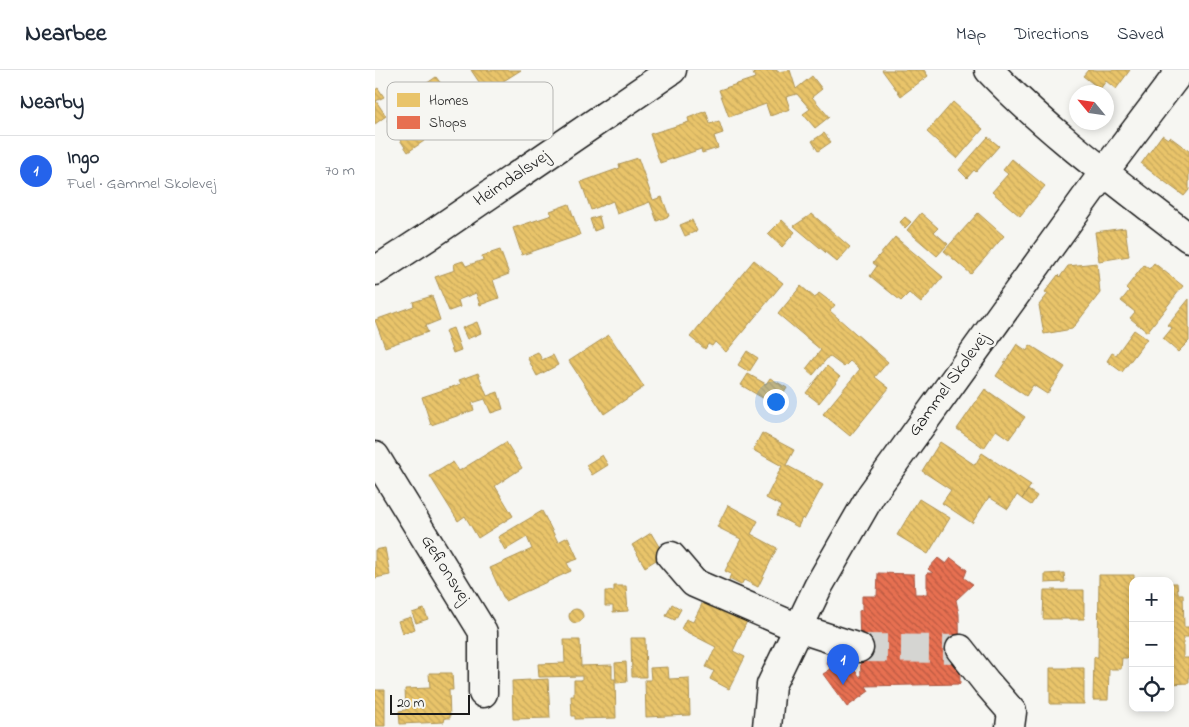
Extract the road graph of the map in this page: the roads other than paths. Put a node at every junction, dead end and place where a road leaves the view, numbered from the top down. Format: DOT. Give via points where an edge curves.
graph roads {
  1 [pos="672,70"];
  2 [pos="989,70"];
  3 [pos="1181,70"];
  4 [pos="1104,172"];
  5 [pos="1189,238"];
  6 [pos="375,271"];
  7 [pos="375,456"];
  8 [pos="671,556"];
  9 [pos="798,628"];
  10 [pos="859,648"];
  11 [pos="960,649"];
  12 [pos="483,693"];
  13 [pos="767,727"];
  14 [pos="1010,727"];
  1 -- 6 [label="street, Heimdalsvej"];
  2 -- 4 [label="street"];
  3 -- 4 [label="street, Gammel Skolevej"];
  4 -- 5 [label="street"];
  4 -- 9 [label="street, Gammel Skolevej" via="871,495"];
  7 -- 12 [label="street, Gefionsvej" via="483,632"];
  8 -- 9 [label="street" via="694,583"];
  9 -- 10 [label="street"];
  9 -- 13 [label="street, Gammel Skolevej" via="771,685"];
  11 -- 14 [label="street" via="1012,712"];
}
